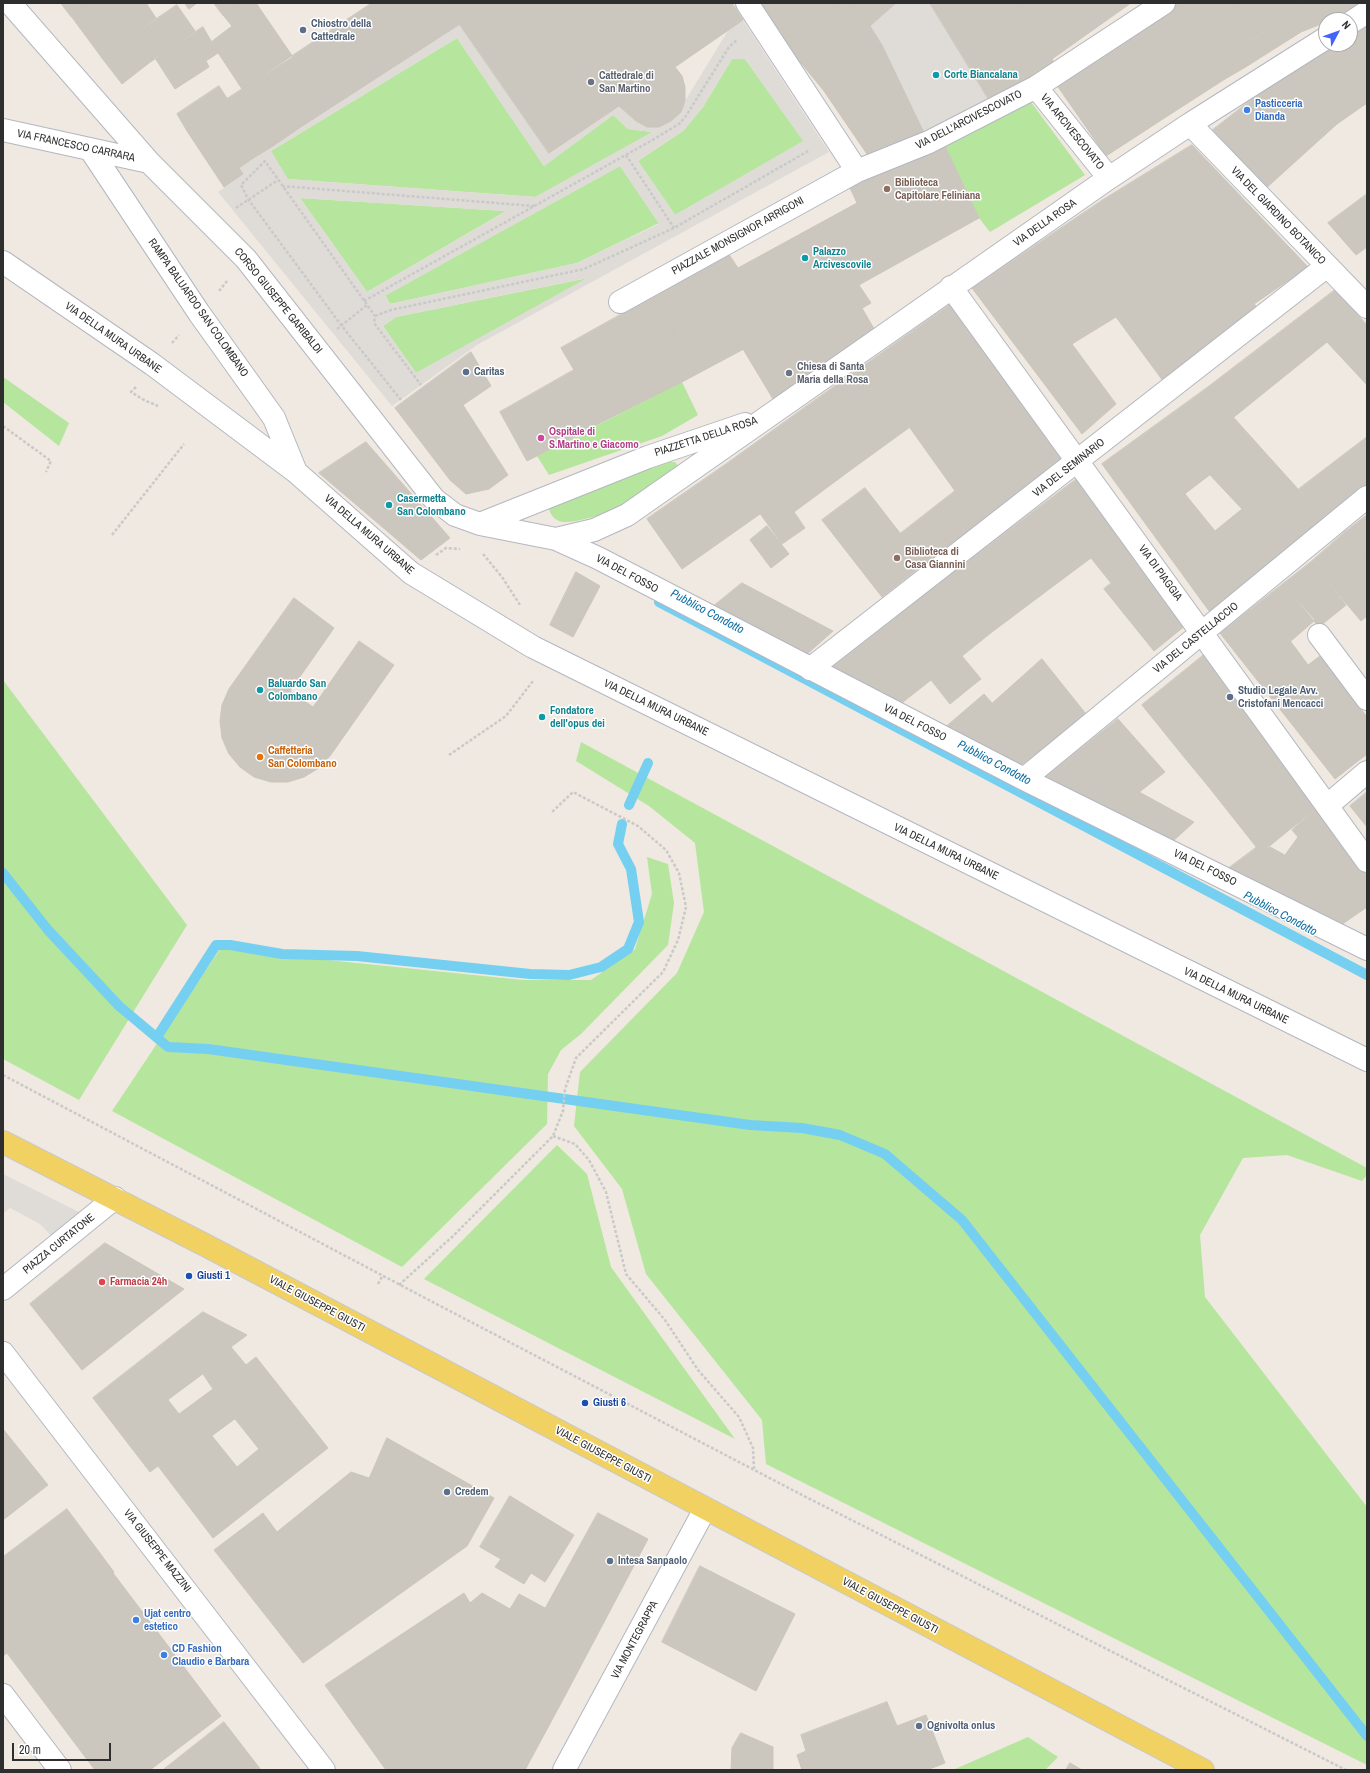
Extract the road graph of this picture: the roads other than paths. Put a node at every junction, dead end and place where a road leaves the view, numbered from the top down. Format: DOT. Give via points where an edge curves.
graph roads {
  1 [pos="10,3"];
  2 [pos="747,3"];
  3 [pos="1164,3"];
  4 [pos="1367,12"];
  5 [pos="1358,17"];
  6 [pos="1318,43"];
  7 [pos="1036,87"];
  8 [pos="1190,124"];
  9 [pos="3,130"];
  10 [pos="90,149"];
  11 [pos="149,162"];
  12 [pos="857,171"];
  13 [pos="1109,178"];
  14 [pos="3,262"];
  15 [pos="1327,266"];
  16 [pos="951,287"];
  17 [pos="620,302"];
  18 [pos="1367,307"];
  19 [pos="769,416"];
  20 [pos="1078,461"];
  21 [pos="296,472"];
  22 [pos="1367,496"];
  23 [pos="480,524"];
  24 [pos="556,539"];
  25 [pos="1203,633"];
  26 [pos="1319,635"];
  27 [pos="810,669"];
  28 [pos="1367,699"];
  29 [pos="1367,772"];
  30 [pos="1024,779"];
  31 [pos="1328,805"];
  32 [pos="1367,861"];
  33 [pos="1367,949"];
  34 [pos="1367,1060"];
  35 [pos="3,1142"];
  36 [pos="114,1198"];
  37 [pos="3,1289"];
  38 [pos="3,1353"];
  39 [pos="706,1509"];
  40 [pos="3,1695"];
  41 [pos="60,1770"];
  42 [pos="324,1770"];
  43 [pos="564,1770"];
  44 [pos="1203,1770"];
  1 -- 11 [label="street, CORSO GIUSEPPE GARIBALDI"];
  2 -- 12 [label="street"];
  3 -- 7 [label="street, VIA DELL'ARCIVESCOVATO"];
  4 -- 5 [label="street"];
  6 -- 8 [label="street, VIA DELLA ROSA"];
  7 -- 12 [label="street, VIA DELL'ARCIVESCOVATO" via="929,142"];
  7 -- 13 [label="street, VIA ARCIVESCOVATO"];
  8 -- 13 [label="street, VIA DELLA ROSA"];
  8 -- 15 [label="street, VIA DEL GIARDINO BOTANICO"];
  9 -- 10 [label="street, VIA FRANCESCO CARRARA"];
  10 -- 11 [label="street, VIA FRANCESCO CARRARA"];
  10 -- 21 [label="street, RAMPA BALUARDO SAN COLOMBANO" via="199,313 274,418"];
  11 -- 23 [label="street, CORSO GIUSEPPE GARIBALDI" via="246,259 434,499 455,515"];
  12 -- 17 [label="street, PIAZZALE MONSIGNOR ARRIGONI"];
  13 -- 16 [label="street, VIA DELLA ROSA"];
  14 -- 21 [label="street, VIA DELLA MURA URBANE" via="152,364"];
  15 -- 18 [label="street, VIA DEL GIARDINO BOTANICO"];
  15 -- 20 [label="street, VIA DEL SEMINARIO"];
  16 -- 19 [label="street, VIA DELLA ROSA"];
  16 -- 20 [label="street, VIA DI PIAGGIA"];
  19 -- 23 [label="street, PIAZZETTA DELLA ROSA" via="648,456"];
  19 -- 24 [label="street, PIAZZETTA DELLA ROSA" via="627,515 594,530"];
  20 -- 25 [label="street, VIA DI PIAGGIA"];
  20 -- 27 [label="street, VIA DEL SEMINARIO"];
  21 -- 34 [label="street, VIA DELLA MURA URBANE" via="411,573 533,647"];
  22 -- 25 [label="street, VIA DEL CASTELLACCIO"];
  23 -- 24 [label="street, VIA DEL FOSSO"];
  24 -- 27 [label="street, VIA DEL FOSSO" via="598,558"];
  25 -- 30 [label="street, VIA DEL CASTELLACCIO"];
  25 -- 31 [label="street, VIA DI PIAGGIA"];
  26 -- 28 [label="street"];
  27 -- 30 [label="street, VIA DEL FOSSO"];
  29 -- 31 [label="street"];
  30 -- 33 [label="street, VIA DEL FOSSO"];
  31 -- 32 [label="street, VIA DI PIAGGIA"];
  35 -- 36 [label="main road, VIALE GIUSEPPE GIUSTI"];
  36 -- 37 [label="street, PIAZZA CURTATONE"];
  36 -- 39 [label="main road, VIALE GIUSEPPE GIUSTI"];
  38 -- 42 [label="street, VIA GIUSEPPE MAZZINI"];
  39 -- 43 [label="street, VIA MONTEGRAPPA"];
  39 -- 44 [label="main road, VIALE GIUSEPPE GIUSTI"];
  40 -- 41 [label="street"];
}
